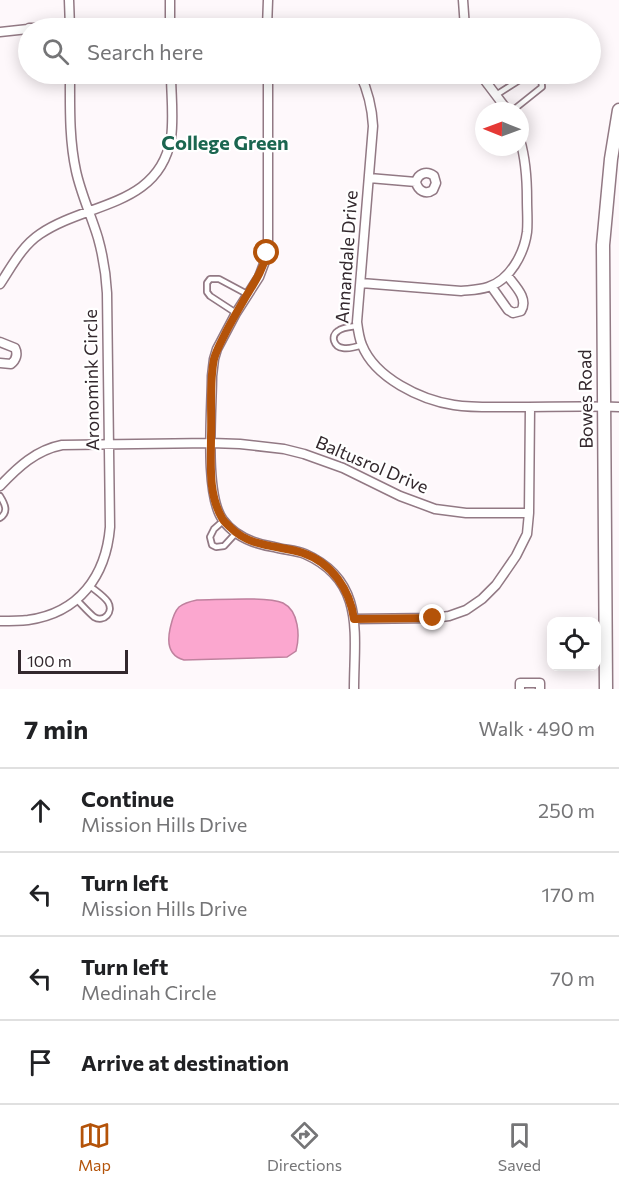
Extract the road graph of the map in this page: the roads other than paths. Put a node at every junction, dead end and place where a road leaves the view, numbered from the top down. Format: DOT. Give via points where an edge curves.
graph roads {
  1 [pos="69,0"];
  2 [pos="170,0"];
  3 [pos="267,0"];
  4 [pos="463,0"];
  5 [pos="70,18"];
  6 [pos="170,18"];
  7 [pos="267,18"];
  8 [pos="464,18"];
  9 [pos="18,30"];
  10 [pos="0,32"];
  11 [pos="70,84"];
  12 [pos="171,84"];
  13 [pos="268,84"];
  14 [pos="365,84"];
  15 [pos="488,84"];
  16 [pos="513,84"];
  17 [pos="542,84"];
  18 [pos="496,95"];
  19 [pos="502,102"];
  20 [pos="522,102"];
  21 [pos="619,110"];
  22 [pos="524,156"];
  23 [pos="369,178"];
  24 [pos="416,182"];
  25 [pos="88,212"];
  26 [pos="507,275"];
  27 [pos="361,283"];
  28 [pos="0,284"];
  29 [pos="491,286"];
  30 [pos="247,294"];
  31 [pos="236,313"];
  32 [pos="358,326"];
  33 [pos="0,342"];
  34 [pos="362,345"];
  35 [pos="0,363"];
  36 [pos="604,406"];
  37 [pos="530,407"];
  38 [pos="619,407"];
  39 [pos="211,443"];
  40 [pos="109,444"];
  41 [pos="0,486"];
  42 [pos="0,496"];
  43 [pos="529,513"];
  44 [pos="0,518"];
  45 [pos="223,521"];
  46 [pos="236,533"];
  47 [pos="90,586"];
  48 [pos="77,600"];
  49 [pos="354,619"];
  50 [pos="0,621"];
  51 [pos="354,689"];
  52 [pos="520,689"];
  53 [pos="540,689"];
  54 [pos="606,689"];
  1 -- 5 [label="street"];
  2 -- 6 [label="street"];
  3 -- 7 [label="street"];
  4 -- 8 [label="street"];
  9 -- 10 [label="street"];
  11 -- 25 [label="street, Aronomink Circle" via="72,152"];
  12 -- 25 [label="street" via="171,138 158,172 131,194"];
  13 -- 30 [label="street" via="268,245 265,261"];
  14 -- 23 [label="street, Annandale Drive" via="373,110"];
  15 -- 18 [label="street"];
  16 -- 18 [label="lane"];
  17 -- 20 [label="lane"];
  18 -- 19 [label="street"];
  21 -- 36 [label="main road, Bowes Road" via="603,244"];
  22 -- 26 [label="street" via="527,232 524,248"];
  23 -- 24 [label="street"];
  23 -- 27 [label="street, Annandale Drive"];
  25 -- 28 [label="street" via="35,238"];
  25 -- 40 [label="street, Aronomink Circle" via="106,279"];
  26 -- 29 [label="street"];
  26 -- 29 [label="street" via="524,299 521,311 508,310"];
  27 -- 29 [label="street" via="461,291"];
  27 -- 32 [label="street, Annandale Drive"];
  30 -- 31 [label="street"];
  30 -- 31 [label="lane" via="219,279 207,283 210,296"];
  31 -- 39 [label="street" via="214,359"];
  32 -- 34 [label="street, Annandale Drive"];
  32 -- 34 [label="lane" via="338,331 334,339 339,348"];
  33 -- 35 [label="street" via="15,348 17,355 11,364"];
  34 -- 37 [label="street, Annandale Drive" via="387,377 432,400 468,406"];
  36 -- 37 [label="street, Annandale Drive"];
  36 -- 38 [label="street, Annandale Drive"];
  36 -- 54 [label="main road, Bowes Road"];
  37 -- 43 [label="street"];
  39 -- 40 [label="street, Baltusrol Drive"];
  39 -- 43 [label="street, Baltusrol Drive" via="262,446 304,454 435,509"];
  39 -- 45 [label="street" via="212,486"];
  40 -- 41 [label="street, Baltusrol Drive" via="49,448 28,460"];
  40 -- 47 [label="street, Aronomink Circle" via="109,540 104,561"];
  42 -- 44 [label="lane" via="6,511"];
  43 -- 49 [label="street" via="527,534 516,556 496,585 466,610 433,618"];
  45 -- 46 [label="street"];
  45 -- 46 [label="lane" via="212,532 212,544 224,546"];
  46 -- 49 [label="street" via="259,544 304,554 326,566 346,591"];
  47 -- 48 [label="street, Aronomink Circle"];
  47 -- 48 [label="lane" via="108,603 107,616 96,618"];
  48 -- 50 [label="street, Aronomink Circle" via="41,617"];
  49 -- 51 [label="street"];
  52 -- 53 [label="street" via="520,683 540,683"];
}
